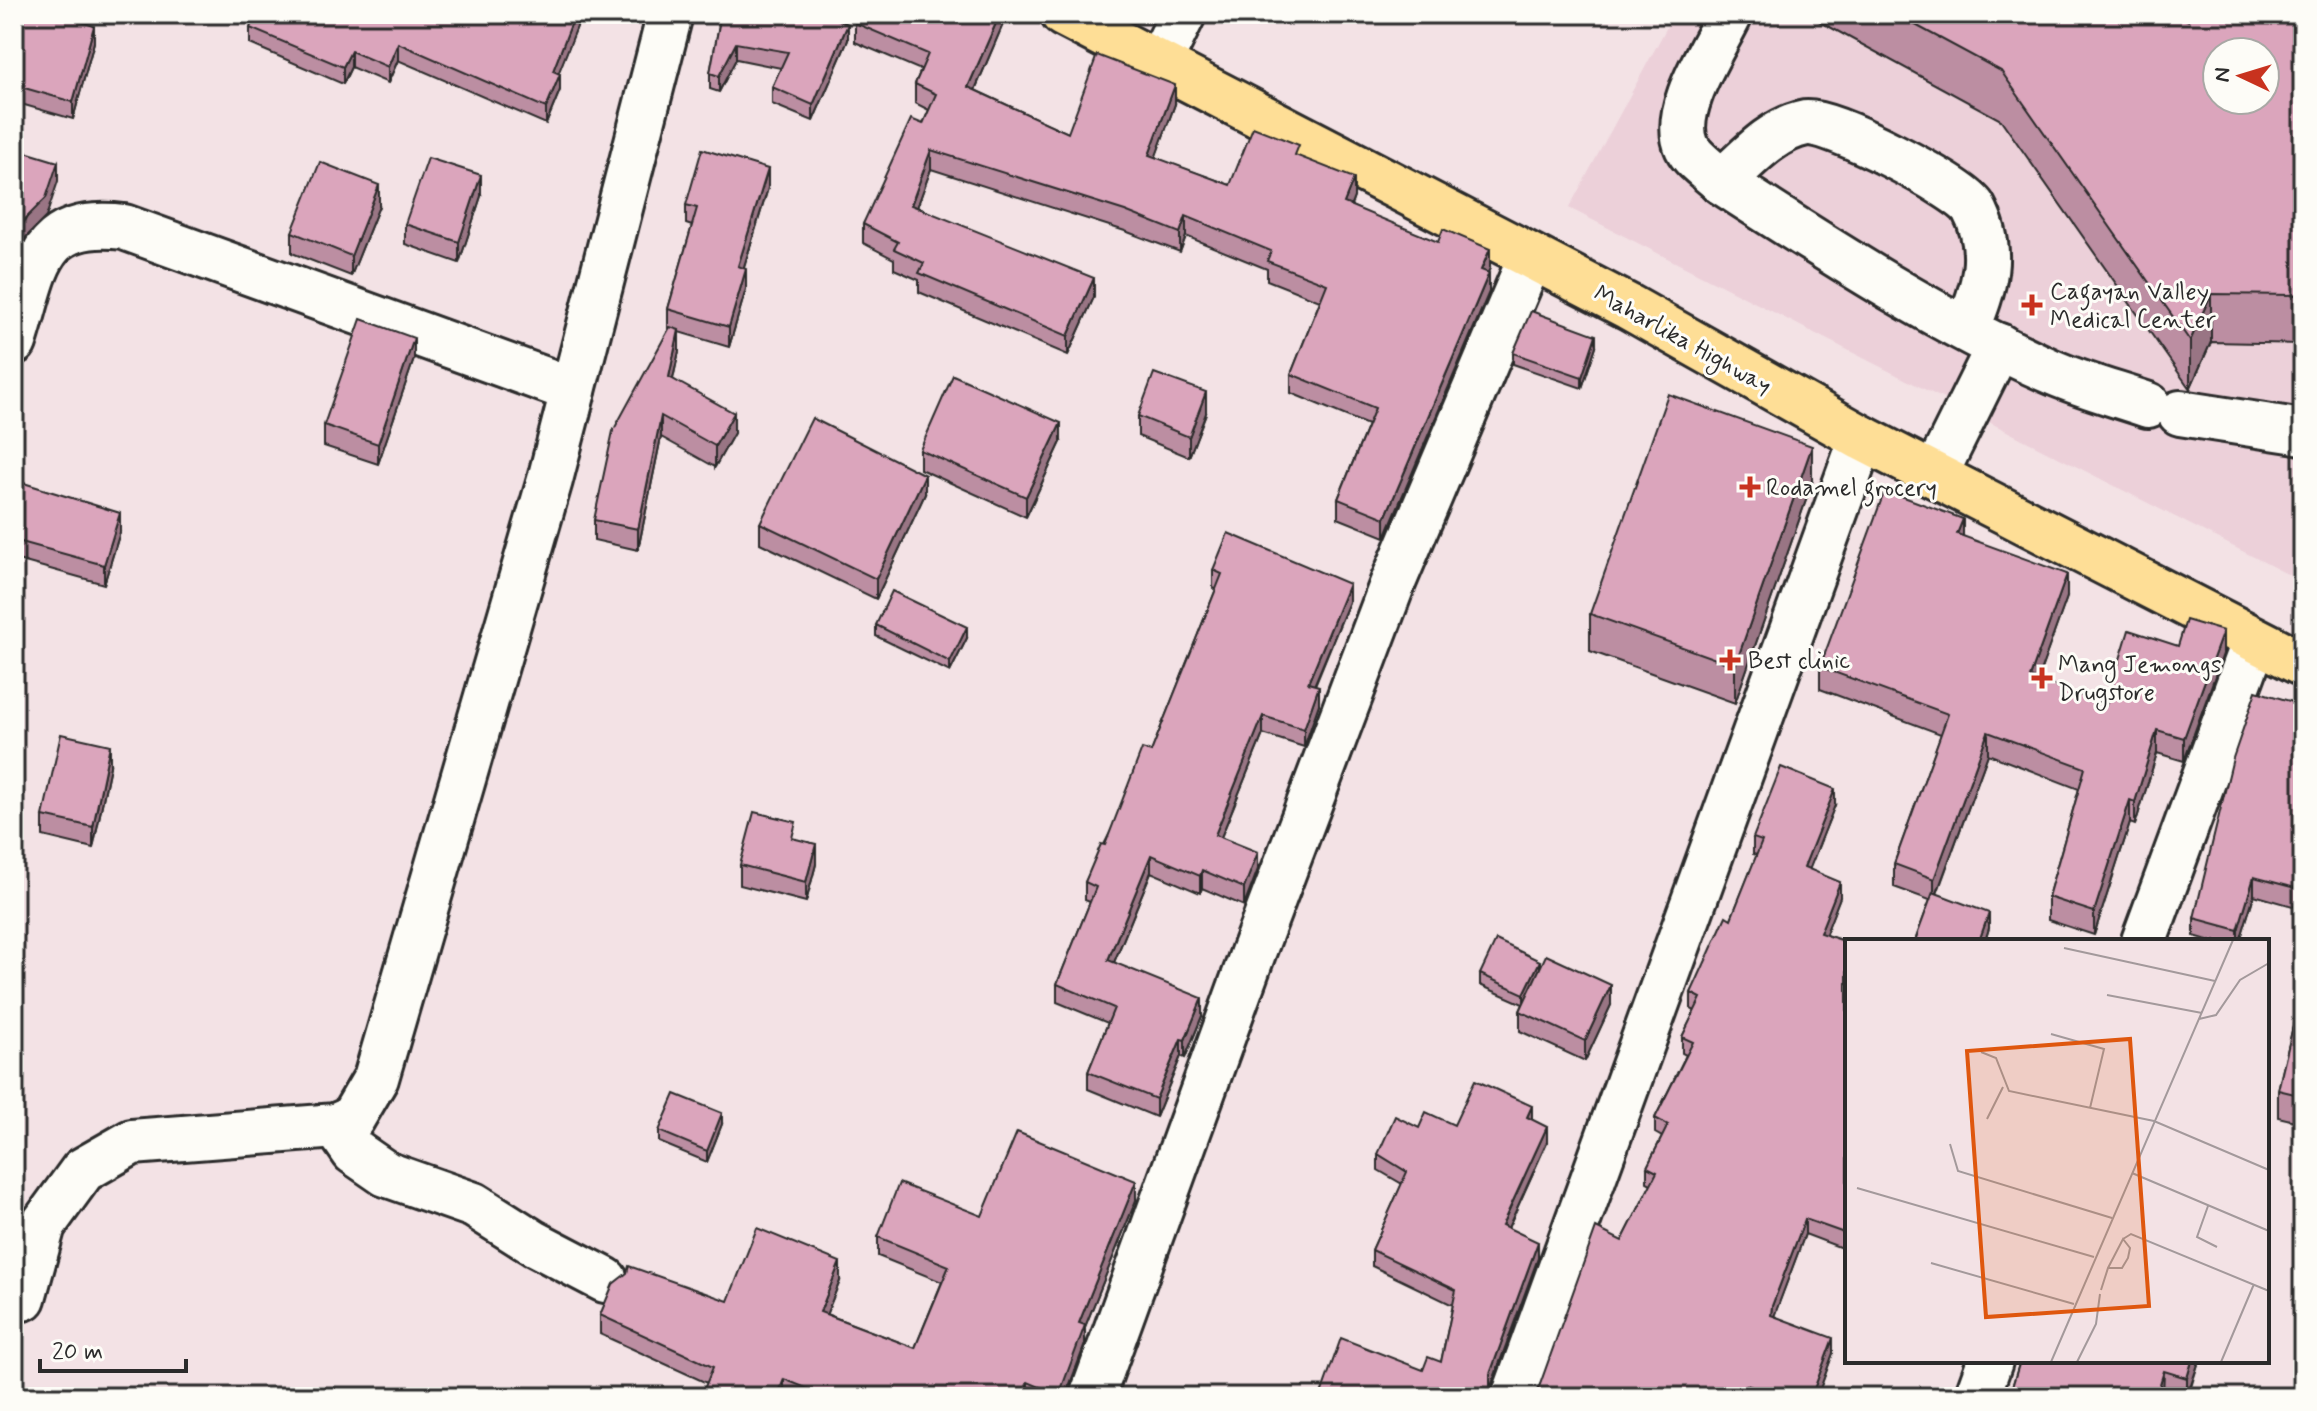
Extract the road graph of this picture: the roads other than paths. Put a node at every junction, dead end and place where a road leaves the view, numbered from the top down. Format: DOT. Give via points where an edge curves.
graph roads {
  1 [pos="670,14"];
  2 [pos="1063,14"];
  3 [pos="1183,14"];
  4 [pos="1730,14"];
  5 [pos="1159,63"];
  6 [pos="1722,182"];
  7 [pos="1530,259"];
  8 [pos="1983,338"];
  9 [pos="14,342"];
  10 [pos="573,390"];
  11 [pos="2303,432"];
  12 [pos="1862,438"];
  13 [pos="1935,475"];
  14 [pos="2255,640"];
  15 [pos="2303,664"];
  16 [pos="2145,939"];
  17 [pos="336,1126"];
  18 [pos="605,1280"];
  19 [pos="23,1298"];
  20 [pos="1989,1363"];
  21 [pos="1092,1397"];
  22 [pos="1514,1397"];
  23 [pos="1977,1397"];
  1 -- 10 [label="street"];
  2 -- 5 [label="highway, Maharlika Highway"];
  3 -- 5 [label="street"];
  4 -- 6 [label="street" via="1684,108 1682,129 1688,150"];
  5 -- 7 [label="highway, Maharlika Highway"];
  6 -- 8 [label="street" via="1841,258"];
  6 -- 8 [label="street" via="1767,140 1806,123 1832,126 1886,151 1972,205 1985,242"];
  7 -- 12 [label="highway, Maharlika Highway" via="1629,307"];
  7 -- 21 [label="street" via="1392,585"];
  8 -- 11 [label="street" via="2053,372 2164,409"];
  8 -- 13 [label="street"];
  9 -- 10 [label="street" via="43,255 56,237 94,223 124,227"];
  10 -- 17 [label="street" via="376,1078 352,1119"];
  12 -- 13 [label="highway, Maharlika Highway"];
  12 -- 22 [label="street"];
  13 -- 14 [label="highway, Maharlika Highway"];
  14 -- 15 [label="highway, Maharlika Highway"];
  14 -- 16 [label="street"];
  17 -- 18 [label="street" via="354,1152 386,1174 474,1205"];
  17 -- 19 [label="street" via="132,1142 83,1170 43,1225"];
  20 -- 23 [label="street"];
}
